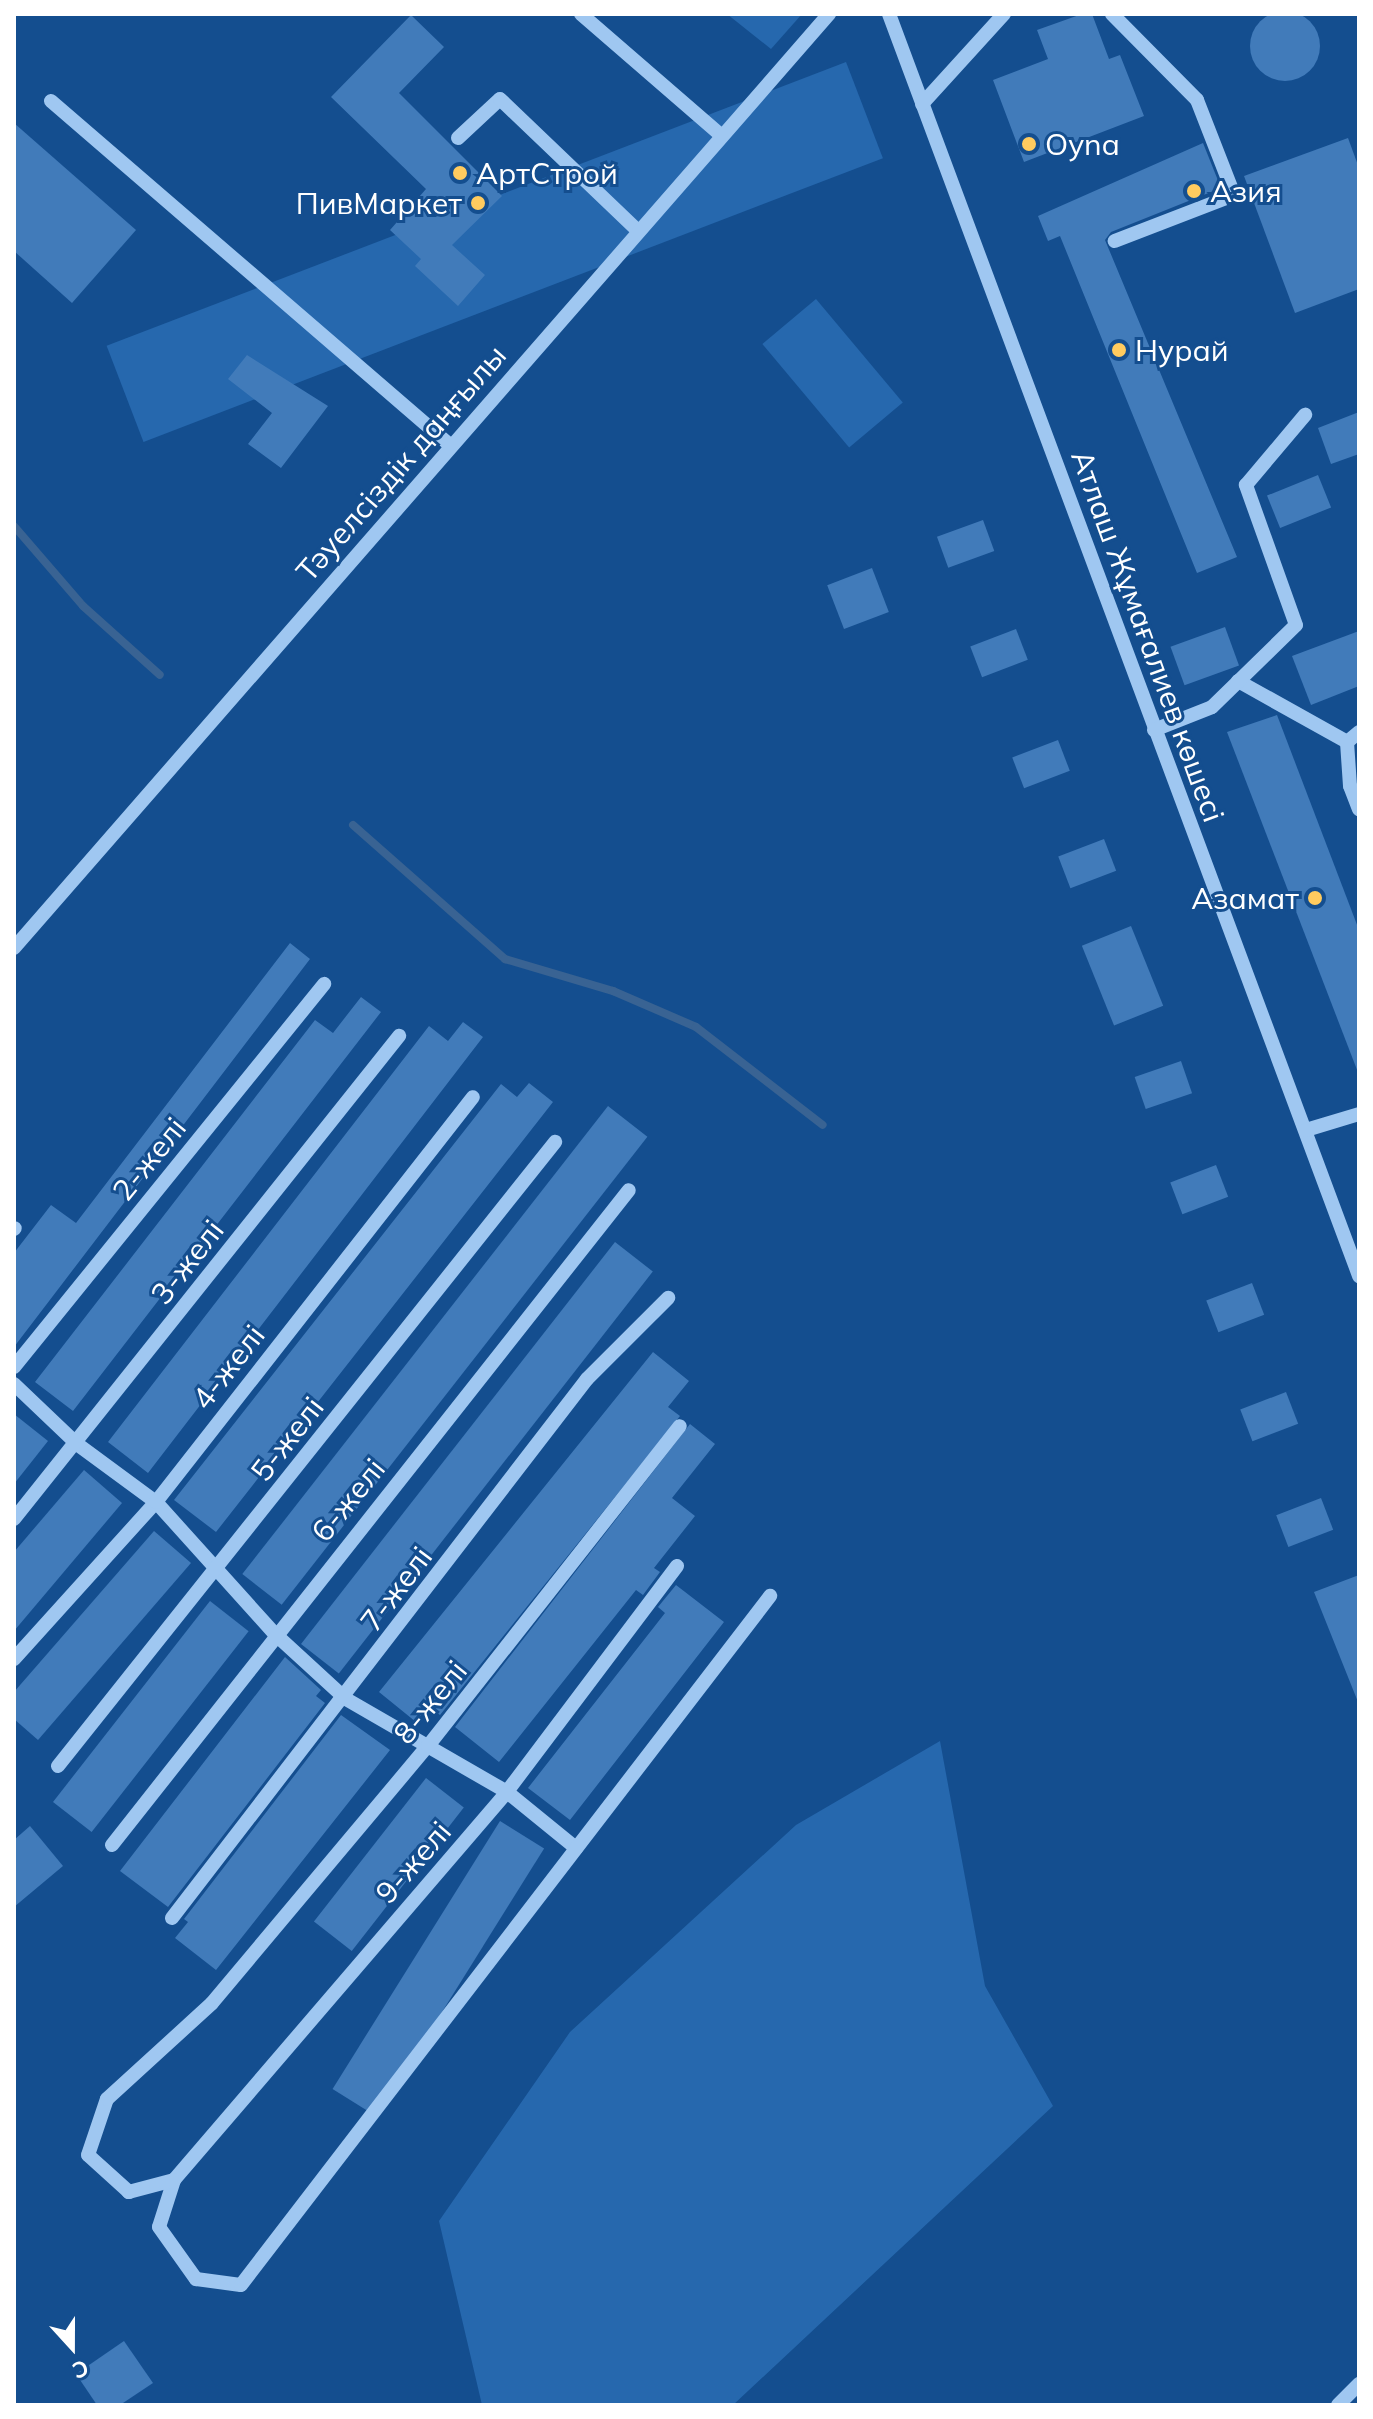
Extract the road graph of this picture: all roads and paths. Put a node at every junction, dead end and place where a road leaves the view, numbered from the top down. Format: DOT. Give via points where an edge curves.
graph roads {
  1 [pos="581,14"];
  2 [pos="829,14"];
  3 [pos="889,14"];
  4 [pos="1004,14"];
  5 [pos="1112,14"];
  6 [pos="51,101"];
  7 [pos="922,104"];
  8 [pos="722,136"];
  9 [pos="458,138"];
  10 [pos="638,231"];
  11 [pos="1115,241"];
  12 [pos="1305,415"];
  13 [pos="451,446"];
  14 [pos="1238,681"];
  15 [pos="1154,730"];
  16 [pos="1353,737"];
  17 [pos="1359,809"];
  18 [pos="14,948"];
  19 [pos="324,984"];
  20 [pos="399,1036"];
  21 [pos="473,1097"];
  22 [pos="1359,1114"];
  23 [pos="1306,1130"];
  24 [pos="555,1142"];
  25 [pos="629,1190"];
  26 [pos="1359,1276"];
  27 [pos="668,1298"];
  28 [pos="14,1367"];
  29 [pos="14,1384"];
  30 [pos="680,1426"];
  31 [pos="77,1444"];
  32 [pos="156,1502"];
  33 [pos="14,1519"];
  34 [pos="677,1566"];
  35 [pos="218,1568"];
  36 [pos="770,1596"];
  37 [pos="275,1634"];
  38 [pos="14,1659"];
  39 [pos="346,1699"];
  40 [pos="428,1746"];
  41 [pos="58,1766"];
  42 [pos="507,1792"];
  43 [pos="112,1845"];
  44 [pos="576,1848"];
  45 [pos="172,1918"];
  46 [pos="174,2180"];
  47 [pos="1359,2384"];
  48 [pos="1338,2405"];
  1 -- 8 [label="street"];
  2 -- 8 [label="street, Тәуелсіздік даңғылы"];
  3 -- 7 [label="street, Атлаш Жұмағалиев көшесі"];
  4 -- 7 [label="street"];
  5 -- 11 [label="street" via="1197,100 1234,195"];
  6 -- 13 [label="street"];
  7 -- 15 [label="street, Атлаш Жұмағалиев көшесі"];
  8 -- 10 [label="street, Тәуелсіздік даңғылы"];
  9 -- 10 [label="street" via="500,99"];
  10 -- 13 [label="street, Тәуелсіздік даңғылы"];
  12 -- 14 [label="street" via="1246,485 1296,625"];
  13 -- 18 [label="street, Тәуелсіздік даңғылы"];
  14 -- 15 [label="street" via="1212,707"];
  14 -- 16 [label="street"];
  15 -- 23 [label="street, Атлаш Жұмағалиев көшесі"];
  16 -- 17 [label="street" via="1350,786"];
  19 -- 28 [label="street, 2-желі"];
  20 -- 31 [label="street, 3-желі"];
  21 -- 32 [label="street, 4-желі"];
  22 -- 23 [label="street"];
  23 -- 26 [label="street, Атлаш Жұмағалиев көшесі"];
  24 -- 35 [label="street, 5-желі"];
  25 -- 37 [label="street, 6-желі"];
  27 -- 39 [label="street, 7-желі" via="587,1379"];
  29 -- 31 [label="street"];
  30 -- 40 [label="street, 8-желі"];
  31 -- 32 [label="street"];
  31 -- 33 [label="street, 3-желі"];
  32 -- 35 [label="street"];
  32 -- 38 [label="street, 4-желі"];
  34 -- 42 [label="street, 9-желі"];
  35 -- 37 [label="street"];
  35 -- 41 [label="street, 5-желі"];
  36 -- 44 [label="street"];
  37 -- 39 [label="street"];
  37 -- 43 [label="street, 6-желі"];
  39 -- 40 [label="street"];
  39 -- 45 [label="street, 7-желі"];
  40 -- 42 [label="street"];
  40 -- 46 [label="street, 8-желі" via="212,2003 107,2099 88,2155 129,2192"];
  42 -- 44 [label="street"];
  42 -- 46 [label="street, 9-желі"];
  44 -- 46 [label="street" via="241,2285 196,2279 159,2227"];
  47 -- 48 [label="street"];
}
